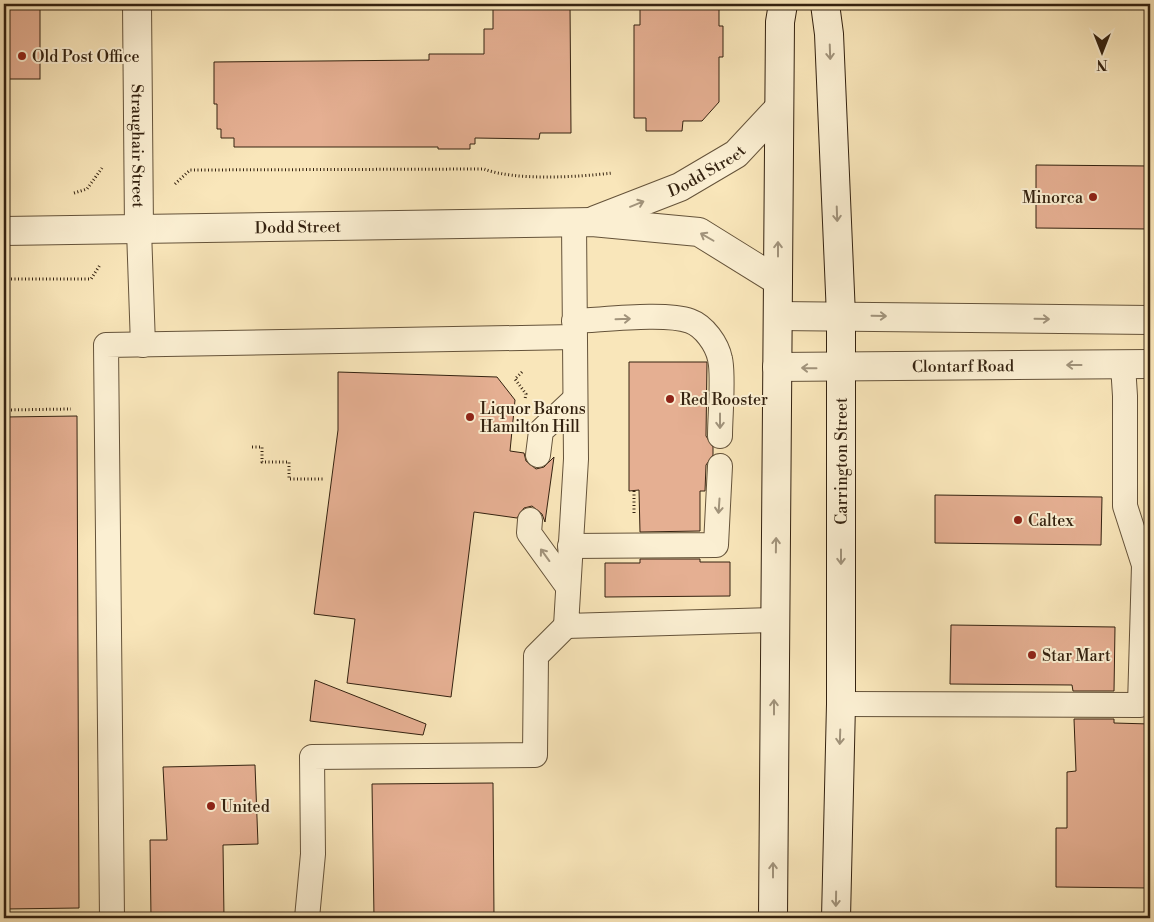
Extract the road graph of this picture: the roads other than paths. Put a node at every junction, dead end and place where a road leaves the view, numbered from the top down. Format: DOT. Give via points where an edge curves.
graph roads {
  1 [pos="137,4"];
  2 [pos="783,4"];
  3 [pos="825,4"];
  4 [pos="779,108"];
  5 [pos="583,222"];
  6 [pos="139,230"];
  7 [pos="4,231"];
  8 [pos="778,281"];
  9 [pos="778,316"];
  10 [pos="841,316"];
  11 [pos="1150,320"];
  12 [pos="574,329"];
  13 [pos="142,345"];
  14 [pos="1150,364"];
  15 [pos="1123,365"];
  16 [pos="777,367"];
  17 [pos="841,368"];
  18 [pos="575,399"];
  19 [pos="720,436"];
  20 [pos="538,455"];
  21 [pos="720,466"];
  22 [pos="530,520"];
  23 [pos="570,546"];
  24 [pos="568,587"];
  25 [pos="775,620"];
  26 [pos="566,626"];
  27 [pos="841,704"];
  28 [pos="1145,705"];
  29 [pos="112,918"];
  30 [pos="307,918"];
  31 [pos="773,918"];
  32 [pos="836,918"];
  1 -- 6 [label="street, Straughair Street"];
  2 -- 4 [label="street"];
  3 -- 10 [label="street, Carrington Street, one-way"];
  5 -- 4 [label="street, Dodd Street, one-way" via="680,187 736,154"];
  8 -- 4 [label="street, one-way"];
  5 -- 6 [label="street, Dodd Street"];
  8 -- 5 [label="street, Dodd Street, one-way" via="699,232"];
  5 -- 12 [label="lane"];
  6 -- 7 [label="street, Dodd Street"];
  6 -- 13 [label="lane"];
  8 -- 9 [label="street"];
  9 -- 10 [label="street"];
  9 -- 16 [label="street"];
  10 -- 11 [label="street, one-way"];
  10 -- 17 [label="street, Carrington Street"];
  12 -- 13 [label="lane"];
  12 -- 18 [label="lane"];
  12 -- 19 [label="lane, one-way" via="674,317 692,321 703,329 715,344 721,360"];
  13 -- 29 [label="lane" via="106,346"];
  14 -- 15 [label="street, Clontarf Road"];
  15 -- 17 [label="street, Clontarf Road, one-way"];
  15 -- 28 [label="lane" via="1125,506 1144,566"];
  17 -- 16 [label="street, Clontarf Road, one-way"];
  25 -- 16 [label="street, one-way"];
  17 -- 27 [label="street, Carrington Street, one-way"];
  18 -- 20 [label="lane" via="541,431"];
  18 -- 23 [label="lane" via="576,459"];
  21 -- 23 [label="lane, one-way" via="716,545"];
  24 -- 22 [label="lane, one-way" via="529,533"];
  23 -- 24 [label="lane"];
  24 -- 26 [label="lane"];
  25 -- 26 [label="lane"];
  31 -- 25 [label="street, one-way"];
  26 -- 30 [label="lane" via="536,656 535,755 312,757 313,854"];
  27 -- 28 [label="lane"];
  27 -- 32 [label="street, Carrington Street, one-way"];
}
